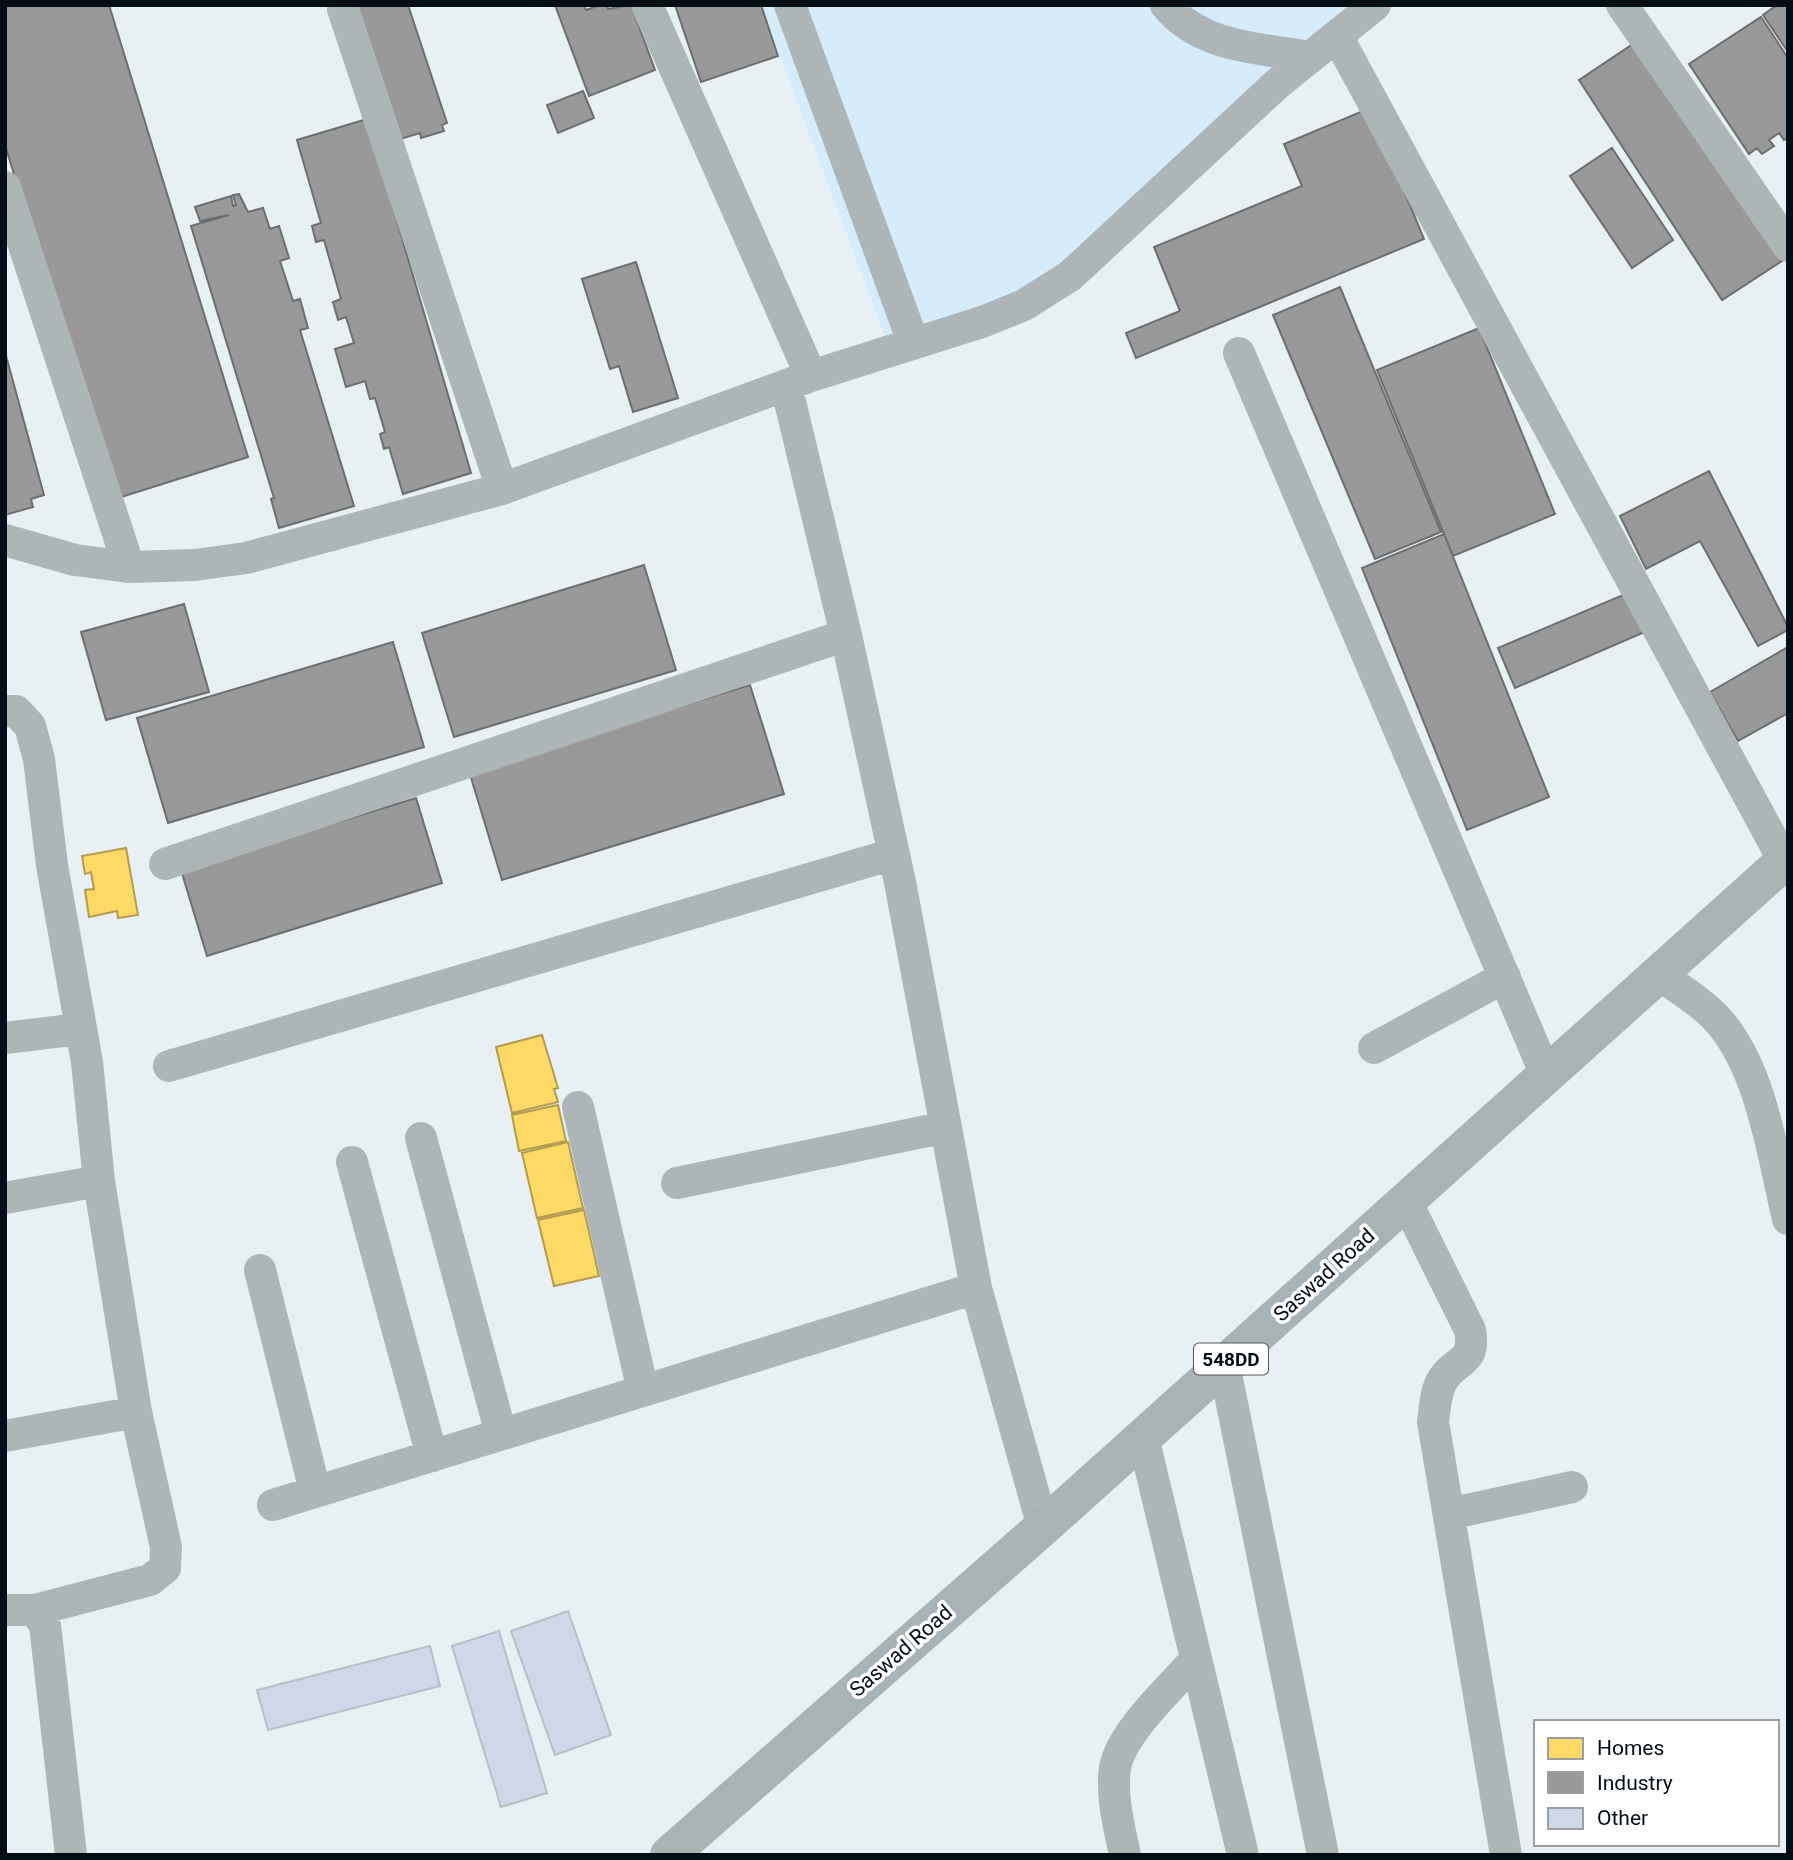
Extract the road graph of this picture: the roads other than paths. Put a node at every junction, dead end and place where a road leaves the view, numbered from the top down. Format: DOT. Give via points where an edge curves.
graph roads {
  1 [pos="647,5"];
  2 [pos="790,5"];
  3 [pos="1166,5"];
  4 [pos="1375,5"];
  5 [pos="1622,5"];
  6 [pos="343,9"];
  7 [pos="1337,36"];
  8 [pos="1311,57"];
  9 [pos="5,187"];
  10 [pos="1788,246"];
  11 [pos="914,342"];
  12 [pos="1238,353"];
  13 [pos="799,381"];
  14 [pos="502,489"];
  15 [pos="5,541"];
  16 [pos="129,567"];
  17 [pos="846,635"];
  18 [pos="5,711"];
  19 [pos="894,854"];
  20 [pos="1786,859"];
  21 [pos="165,864"];
  22 [pos="1658,974"];
  23 [pos="1505,977"];
  24 [pos="79,1030"];
  25 [pos="5,1038"];
  26 [pos="1374,1048"];
  27 [pos="169,1066"];
  28 [pos="1546,1075"];
  29 [pos="578,1107"];
  30 [pos="946,1127"];
  31 [pos="421,1138"];
  32 [pos="352,1162"];
  33 [pos="99,1181"];
  34 [pos="677,1183"];
  35 [pos="5,1198"];
  36 [pos="1406,1201"];
  37 [pos="1788,1219"];
  38 [pos="260,1270"];
  39 [pos="976,1288"];
  40 [pos="1224,1364"];
  41 [pos="643,1391"];
  42 [pos="136,1412"];
  43 [pos="501,1434"];
  44 [pos="5,1436"];
  45 [pos="1143,1437"];
  46 [pos="432,1456"];
  47 [pos="1572,1487"];
  48 [pos="315,1491"];
  49 [pos="273,1505"];
  50 [pos="1449,1514"];
  51 [pos="1043,1527"];
  52 [pos="20,1610"];
  53 [pos="1196,1659"];
  54 [pos="71,1855"];
  55 [pos="669,1855"];
  56 [pos="1125,1855"];
  57 [pos="1243,1855"];
  58 [pos="1323,1855"];
  59 [pos="1506,1855"];
  1 -- 13 [label="street"];
  2 -- 11 [label="street"];
  3 -- 8 [label="street" via="1178,19 1220,41"];
  4 -- 7 [label="street"];
  5 -- 10 [label="street"];
  6 -- 14 [label="street"];
  7 -- 8 [label="street"];
  7 -- 20 [label="street"];
  8 -- 11 [label="street" via="1051,290 982,322"];
  9 -- 16 [label="street"];
  11 -- 13 [label="street"];
  12 -- 23 [label="street"];
  13 -- 14 [label="street"];
  13 -- 17 [label="street"];
  14 -- 16 [label="street" via="246,558"];
  15 -- 16 [label="street" via="75,560"];
  17 -- 19 [label="street"];
  17 -- 21 [label="street"];
  18 -- 24 [label="street" via="16,711 30,726 39,759"];
  19 -- 27 [label="street"];
  19 -- 30 [label="street"];
  20 -- 22 [label="highway, Saswad Road / 548DD"];
  22 -- 28 [label="highway, Saswad Road / 548DD"];
  22 -- 37 [label="street" via="1715,1017 1742,1058 1760,1105"];
  23 -- 26 [label="street"];
  23 -- 28 [label="street"];
  24 -- 25 [label="street"];
  24 -- 33 [label="street" via="87,1062"];
  28 -- 36 [label="highway, Saswad Road / 548DD"];
  29 -- 41 [label="street"];
  30 -- 34 [label="street"];
  30 -- 39 [label="street"];
  31 -- 43 [label="street"];
  32 -- 46 [label="street"];
  33 -- 35 [label="street"];
  33 -- 42 [label="street"];
  36 -- 40 [label="highway, Saswad Road / 548DD"];
  36 -- 50 [label="street" via="1470,1330 1473,1345 1467,1359 1444,1378 1436,1397 1433,1422"];
  38 -- 48 [label="street"];
  39 -- 41 [label="street"];
  39 -- 51 [label="street"];
  40 -- 45 [label="highway, Saswad Road / 548DD"];
  40 -- 58 [label="street"];
  41 -- 43 [label="street"];
  42 -- 44 [label="street"];
  42 -- 52 [label="street" via="166,1547 165,1568 150,1580"];
  43 -- 46 [label="street"];
  45 -- 51 [label="highway, Saswad Road / 548DD"];
  45 -- 53 [label="street"];
  46 -- 48 [label="street"];
  47 -- 50 [label="street"];
  48 -- 49 [label="street"];
  50 -- 59 [label="street"];
  51 -- 55 [label="highway, Saswad Road / 548DD"];
  52 -- 54 [label="street" via="42,1616 48,1640"];
  53 -- 56 [label="street" via="1126,1740 1115,1766 1115,1804"];
  53 -- 57 [label="street"];
}
